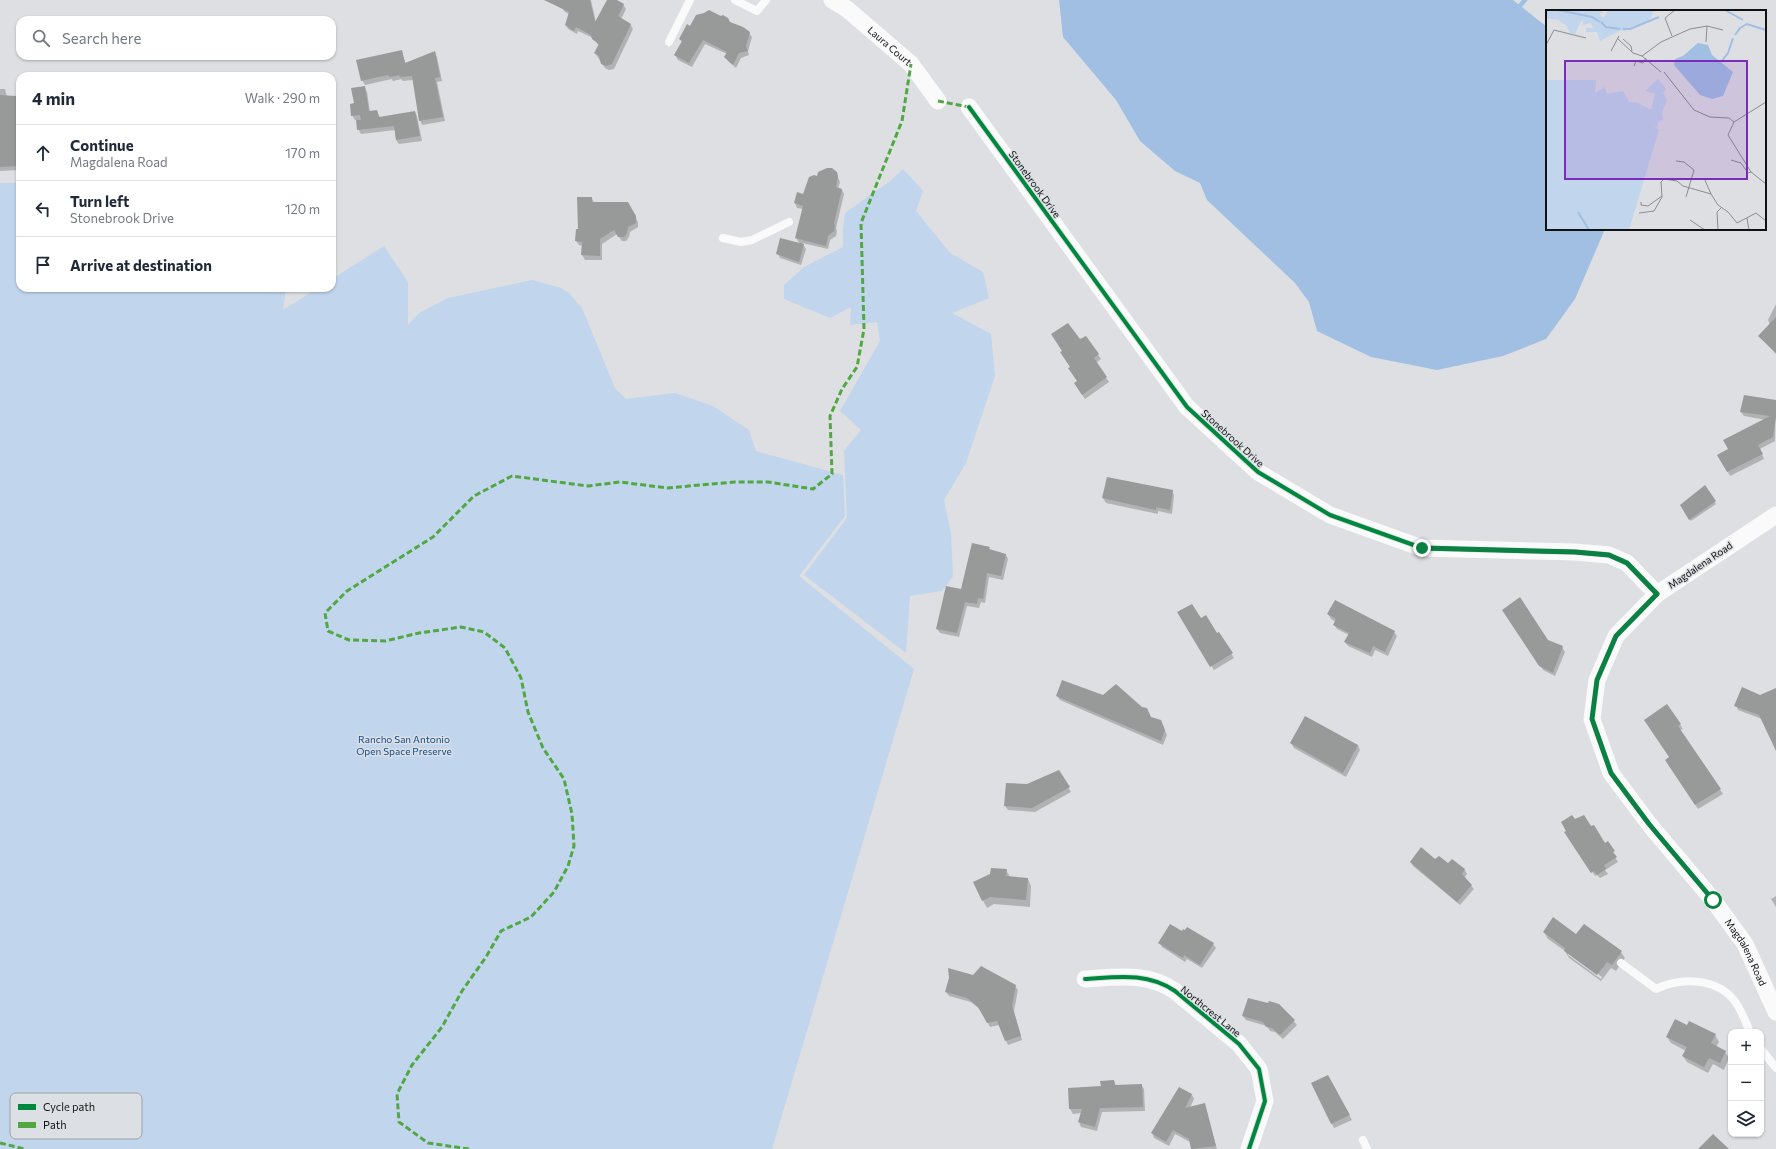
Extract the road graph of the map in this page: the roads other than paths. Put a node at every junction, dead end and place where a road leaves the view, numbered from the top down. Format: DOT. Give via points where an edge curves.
graph roads {
  1 [pos="690,0"];
  2 [pos="735,0"];
  3 [pos="766,0"];
  4 [pos="832,0"];
  5 [pos="669,42"];
  6 [pos="938,101"];
  7 [pos="969,107"];
  8 [pos="789,222"];
  9 [pos="723,238"];
  10 [pos="1776,515"];
  11 [pos="1657,594"];
  12 [pos="1621,963"];
  13 [pos="1085,979"];
  14 [pos="1776,1012"];
  15 [pos="1749,1029"];
  16 [pos="1764,1053"];
  17 [pos="1776,1068"];
  18 [pos="1363,1140"];
  19 [pos="1250,1149"];
  20 [pos="1367,1149"];
  1 -- 5 [label="lane"];
  2 -- 3 [label="lane" via="757,11"];
  4 -- 6 [label="street, Laura Court" via="847,9 910,64"];
  7 -- 11 [label="street, Stonebrook Drive" via="1188,407 1258,472 1330,515 1422,548 1609,555 1627,563"];
  8 -- 9 [label="lane" via="752,240 741,242"];
  10 -- 11 [label="street, Magdalena Road"];
  11 -- 14 [label="street, Magdalena Road" via="1616,636 1597,680 1592,719 1611,773 1745,944"];
  12 -- 15 [label="lane" via="1656,989 1674,983 1702,982 1725,992 1739,1008"];
  13 -- 19 [label="street, Northcrest Lane" via="1133,976 1164,983 1239,1044 1259,1069 1265,1101"];
  16 -- 17 [label="lane"];
  18 -- 20 [label="lane"];
}
